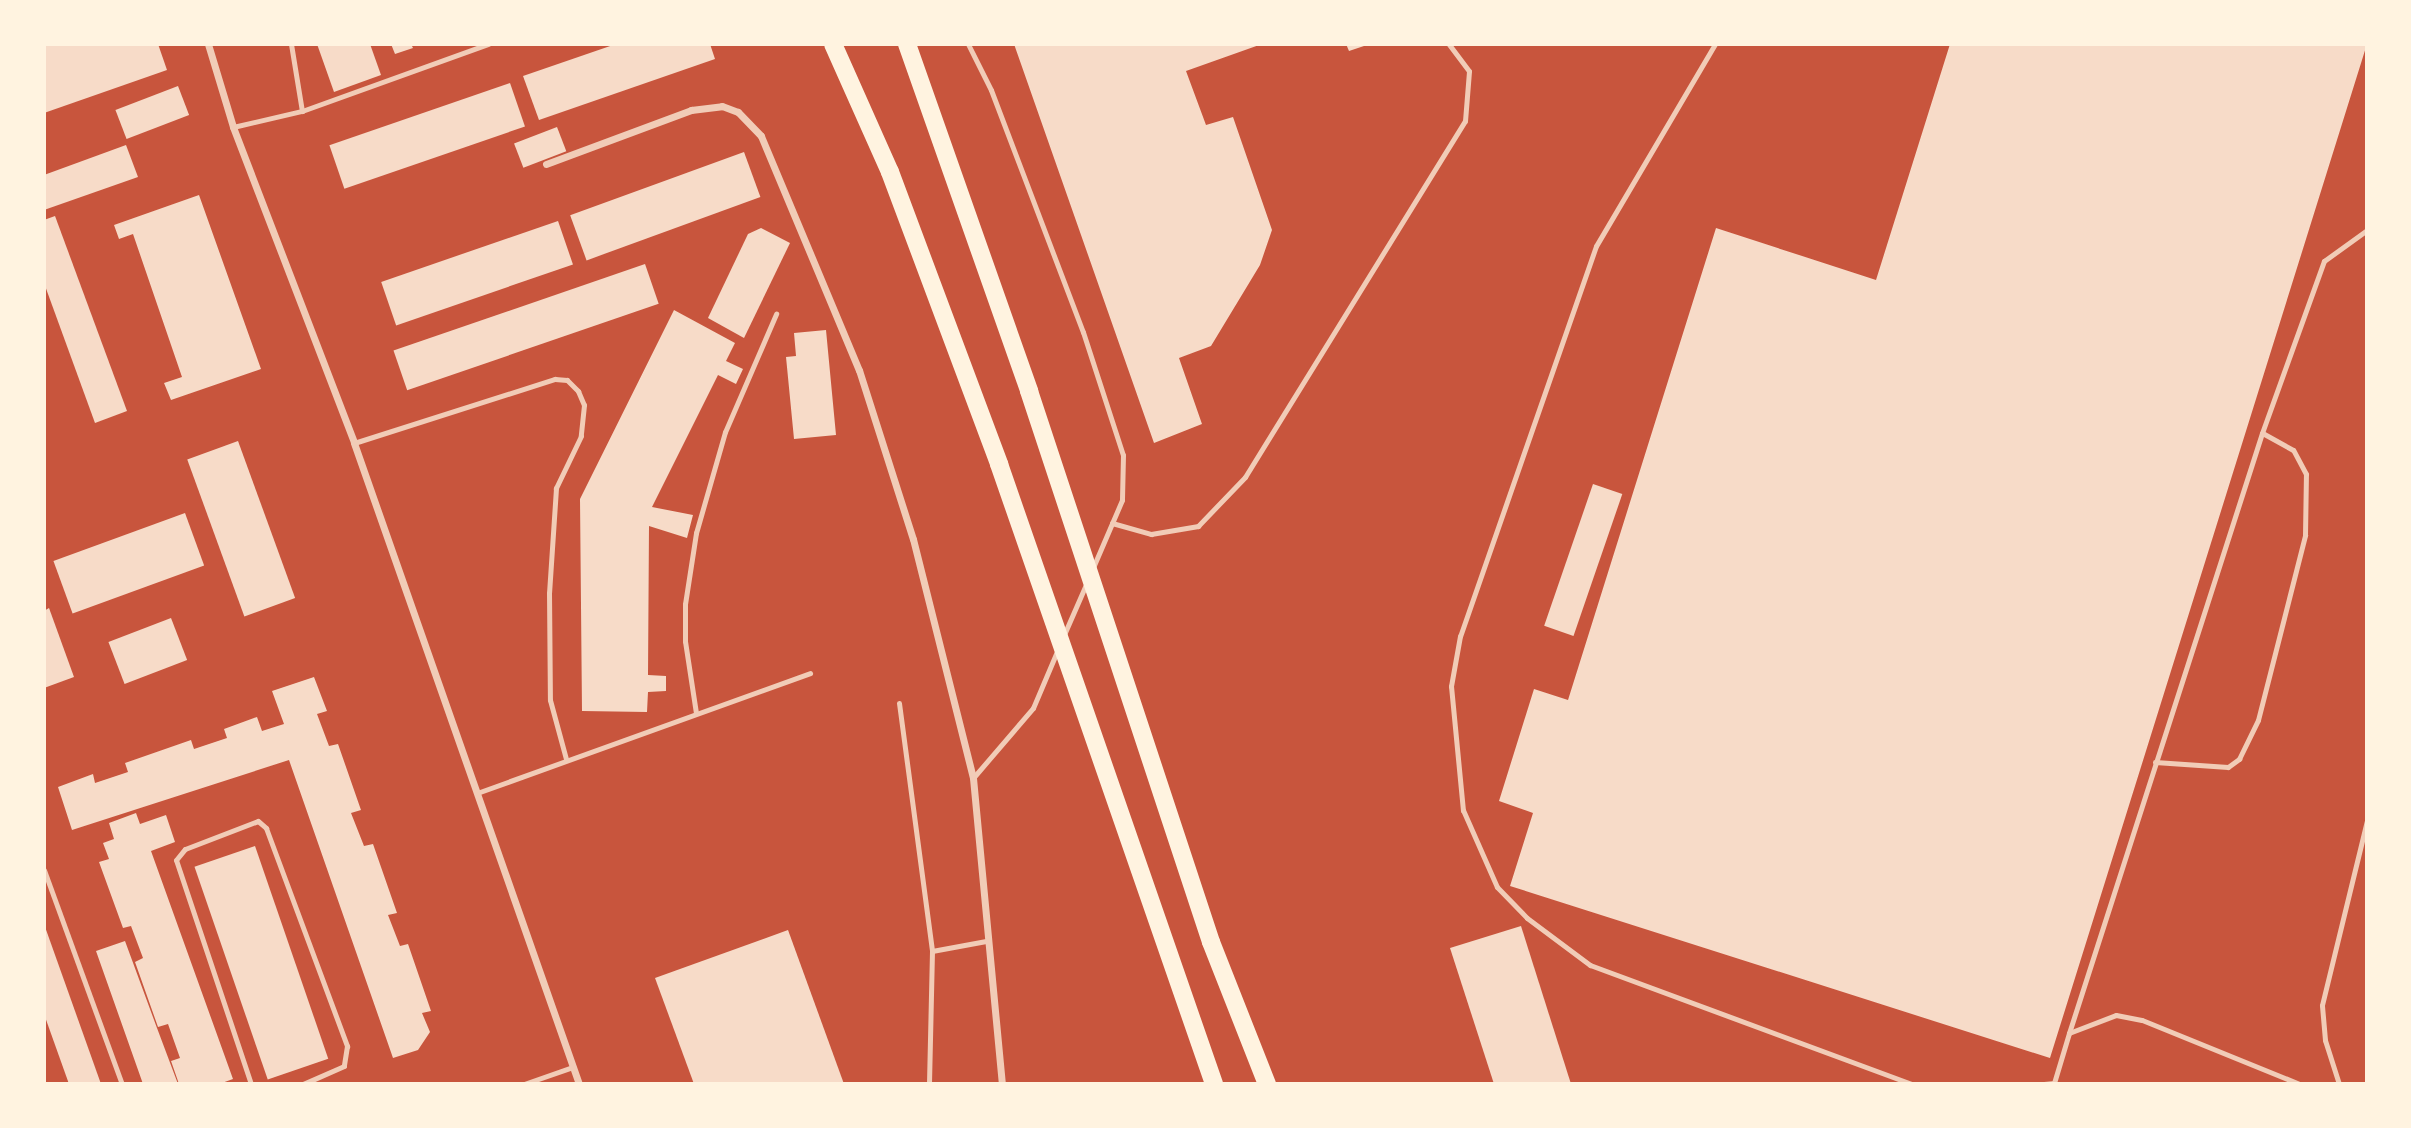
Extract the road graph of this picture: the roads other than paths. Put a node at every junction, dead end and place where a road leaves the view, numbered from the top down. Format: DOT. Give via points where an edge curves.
graph roads {
  1 [pos="208,44"];
  2 [pos="291,44"];
  3 [pos="488,44"];
  4 [pos="834,44"];
  5 [pos="907,44"];
  6 [pos="968,44"];
  7 [pos="1449,44"];
  8 [pos="1715,44"];
  9 [pos="302,111"];
  10 [pos="233,127"];
  11 [pos="546,164"];
  12 [pos="2367,230"];
  13 [pos="776,314"];
  14 [pos="2262,433"];
  15 [pos="354,443"];
  16 [pos="1112,523"];
  17 [pos="810,673"];
  18 [pos="899,703"];
  19 [pos="696,713"];
  20 [pos="566,759"];
  21 [pos="2155,762"];
  22 [pos="973,778"];
  23 [pos="477,793"];
  24 [pos="2367,821"];
  25 [pos="44,870"];
  26 [pos="986,941"];
  27 [pos="932,951"];
  28 [pos="2069,1033"];
  29 [pos="573,1067"];
  30 [pos="122,1084"];
  31 [pos="251,1084"];
  32 [pos="303,1084"];
  33 [pos="524,1084"];
  34 [pos="579,1084"];
  35 [pos="929,1084"];
  36 [pos="1002,1084"];
  37 [pos="1214,1084"];
  38 [pos="1267,1084"];
  39 [pos="1912,1084"];
  40 [pos="2043,1084"];
  41 [pos="2300,1084"];
  42 [pos="2339,1084"];
  1 -- 10 [label="street"];
  2 -- 9 [label="lane"];
  3 -- 9 [label="lane"];
  4 -- 37 [label="main road" via="890,172 999,464"];
  5 -- 38 [label="main road" via="1028,391 1210,942"];
  6 -- 16 [label="lane" via="991,90 1083,332 1122,455 1122,500"];
  7 -- 16 [label="lane" via="1469,71 1465,121 1245,477 1198,526 1151,534"];
  8 -- 39 [label="lane" via="1596,246 1460,636 1451,686 1463,810 1497,887 1527,918 1590,965"];
  9 -- 10 [label="lane"];
  10 -- 15 [label="street"];
  11 -- 22 [label="street" via="691,110 722,106 738,112 761,136 859,370 913,539"];
  12 -- 14 [label="lane" via="2324,261"];
  13 -- 19 [label="lane" via="724,432 696,533 685,629"];
  14 -- 21 [label="lane"];
  14 -- 21 [label="lane" via="2293,450 2306,474 2305,535 2258,720 2239,760 2228,766"];
  15 -- 20 [label="lane" via="555,379 567,380 578,391 584,405 580,436 556,488 549,593 550,701"];
  15 -- 23 [label="street"];
  16 -- 22 [label="lane" via="1033,708"];
  17 -- 19 [label="lane"];
  18 -- 27 [label="lane"];
  19 -- 20 [label="lane"];
  20 -- 23 [label="lane"];
  21 -- 28 [label="lane"];
  22 -- 26 [label="street"];
  23 -- 29 [label="street"];
  24 -- 42 [label="lane" via="2322,1005 2325,1040"];
  25 -- 30 [label="lane"];
  26 -- 27 [label="lane"];
  26 -- 36 [label="street"];
  27 -- 35 [label="lane"];
  28 -- 40 [label="lane" via="2054,1083"];
  28 -- 41 [label="lane" via="2116,1015 2142,1020"];
  29 -- 33 [label="lane"];
  29 -- 34 [label="street"];
  31 -- 32 [label="lane" via="176,860 181,851 257,821 265,828 347,1046 344,1066"];
}
